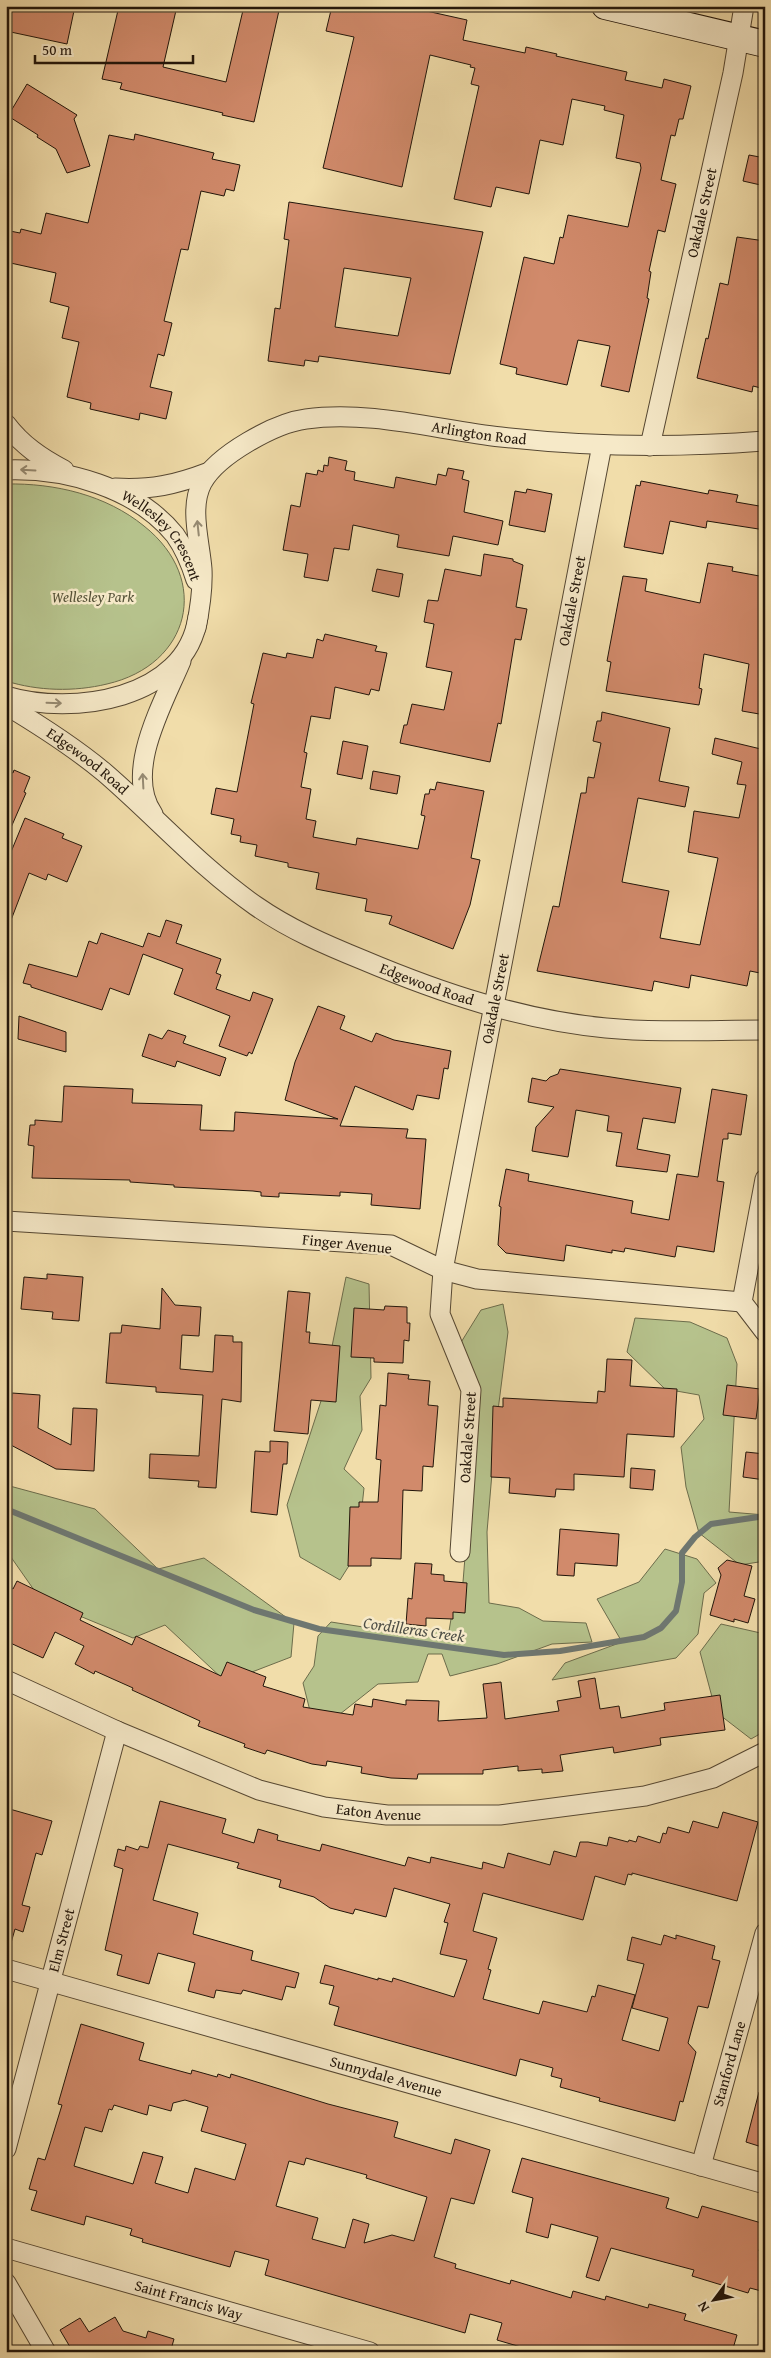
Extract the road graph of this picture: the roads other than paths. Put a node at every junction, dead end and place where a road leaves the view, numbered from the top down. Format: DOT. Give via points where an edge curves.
graph roads {
  1 [pos="605,6"];
  2 [pos="744,6"];
  3 [pos="738,39"];
  4 [pos="765,44"];
  5 [pos="6,424"];
  6 [pos="765,441"];
  7 [pos="602,445"];
  8 [pos="650,446"];
  9 [pos="6,470"];
  10 [pos="209,472"];
  11 [pos="78,478"];
  12 [pos="107,488"];
  13 [pos="196,628"];
  14 [pos="185,651"];
  15 [pos="6,696"];
  16 [pos="6,705"];
  17 [pos="161,825"];
  18 [pos="492,1006"];
  19 [pos="765,1030"];
  20 [pos="765,1179"];
  21 [pos="6,1221"];
  22 [pos="443,1270"];
  23 [pos="742,1302"];
  24 [pos="765,1332"];
  25 [pos="460,1552"];
  26 [pos="6,1680"];
  27 [pos="117,1731"];
  28 [pos="765,1752"];
  29 [pos="765,1933"];
  30 [pos="6,1969"];
  31 [pos="49,1982"];
  32 [pos="6,2149"];
  33 [pos="701,2166"];
  34 [pos="765,2184"];
  35 [pos="6,2248"];
  36 [pos="6,2283"];
  37 [pos="46,2352"];
  38 [pos="370,2352"];
  1 -- 3 [label="main road"];
  2 -- 3 [label="street, Oakdale Street"];
  3 -- 4 [label="main road"];
  3 -- 8 [label="street, Oakdale Street"];
  5 -- 11 [label="street" via="33,452"];
  6 -- 8 [label="street, Arlington Road"];
  7 -- 8 [label="street, Arlington Road"];
  7 -- 10 [label="street, Arlington Road" via="502,437 330,416 303,419 275,428"];
  7 -- 18 [label="street, Oakdale Street"];
  11 -- 9 [label="street, Wellesley Crescent, one-way" via="50,472"];
  10 -- 12 [label="street, Arlington Road" via="163,487 143,490"];
  13 -- 10 [label="street, Arlington Road, one-way" via="202,597 197,496"];
  11 -- 12 [label="street, Wellesley Crescent"];
  12 -- 13 [label="street, Wellesley Crescent" via="154,516 179,542 189,558 196,583 199,605"];
  13 -- 14 [label="street, Wellesley Crescent"];
  15 -- 14 [label="street, Wellesley Crescent, one-way" via="75,704 125,695 167,671"];
  17 -- 14 [label="street, Edgewood Road, one-way" via="145,797 143,765 148,742"];
  16 -- 17 [label="street, Edgewood Road" via="82,754"];
  17 -- 18 [label="street, Edgewood Road" via="217,876 256,906 291,927 408,978"];
  18 -- 19 [label="street, Edgewood Road" via="607,1028"];
  18 -- 22 [label="street, Oakdale Street"];
  20 -- 23 [label="street"];
  21 -- 22 [label="street, Finger Avenue" via="391,1246"];
  22 -- 23 [label="street, Finger Avenue" via="477,1280"];
  22 -- 25 [label="street, Oakdale Street" via="440,1314 471,1390"];
  23 -- 24 [label="street"];
  26 -- 27 [label="street, Eaton Avenue"];
  27 -- 28 [label="street, Eaton Avenue" via="259,1790 324,1807 387,1815 500,1815 646,1796 713,1778"];
  27 -- 31 [label="street, Elm Street"];
  29 -- 33 [label="street, Stanford Lane"];
  30 -- 31 [label="street, Sunnydale Avenue"];
  31 -- 32 [label="street, Elm Street"];
  31 -- 33 [label="street, Sunnydale Avenue"];
  33 -- 34 [label="street, Sunnydale Avenue"];
  35 -- 38 [label="street, Saint Francis Way"];
  36 -- 37 [label="street"];
}
